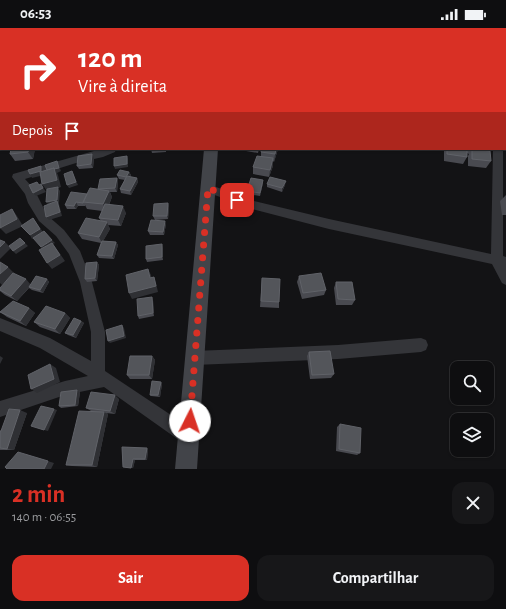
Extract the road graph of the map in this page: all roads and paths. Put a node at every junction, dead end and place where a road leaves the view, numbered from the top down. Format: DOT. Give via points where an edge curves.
graph roads {
  1 [pos="109,150"];
  2 [pos="211,150"];
  3 [pos="498,150"];
  4 [pos="208,188"];
  5 [pos="501,262"];
  6 [pos="506,280"];
  7 [pos="0,324"];
  8 [pos="421,345"];
  9 [pos="194,358"];
  10 [pos="102,376"];
  11 [pos="0,409"];
  12 [pos="189,436"];
  13 [pos="186,469"];
  1 -- 10 [label="street" via="17,177 30,192 43,218 60,233 74,251 86,282 98,332"];
  2 -- 4 [label="main road"];
  3 -- 5 [label="street"];
  4 -- 5 [label="street" via="252,205"];
  4 -- 9 [label="main road"];
  5 -- 6 [label="street"];
  7 -- 10 [label="street" via="45,343"];
  8 -- 9 [label="street" via="317,354"];
  9 -- 12 [label="main road"];
  10 -- 11 [label="street"];
  10 -- 12 [label="street"];
  12 -- 13 [label="main road"];
}
